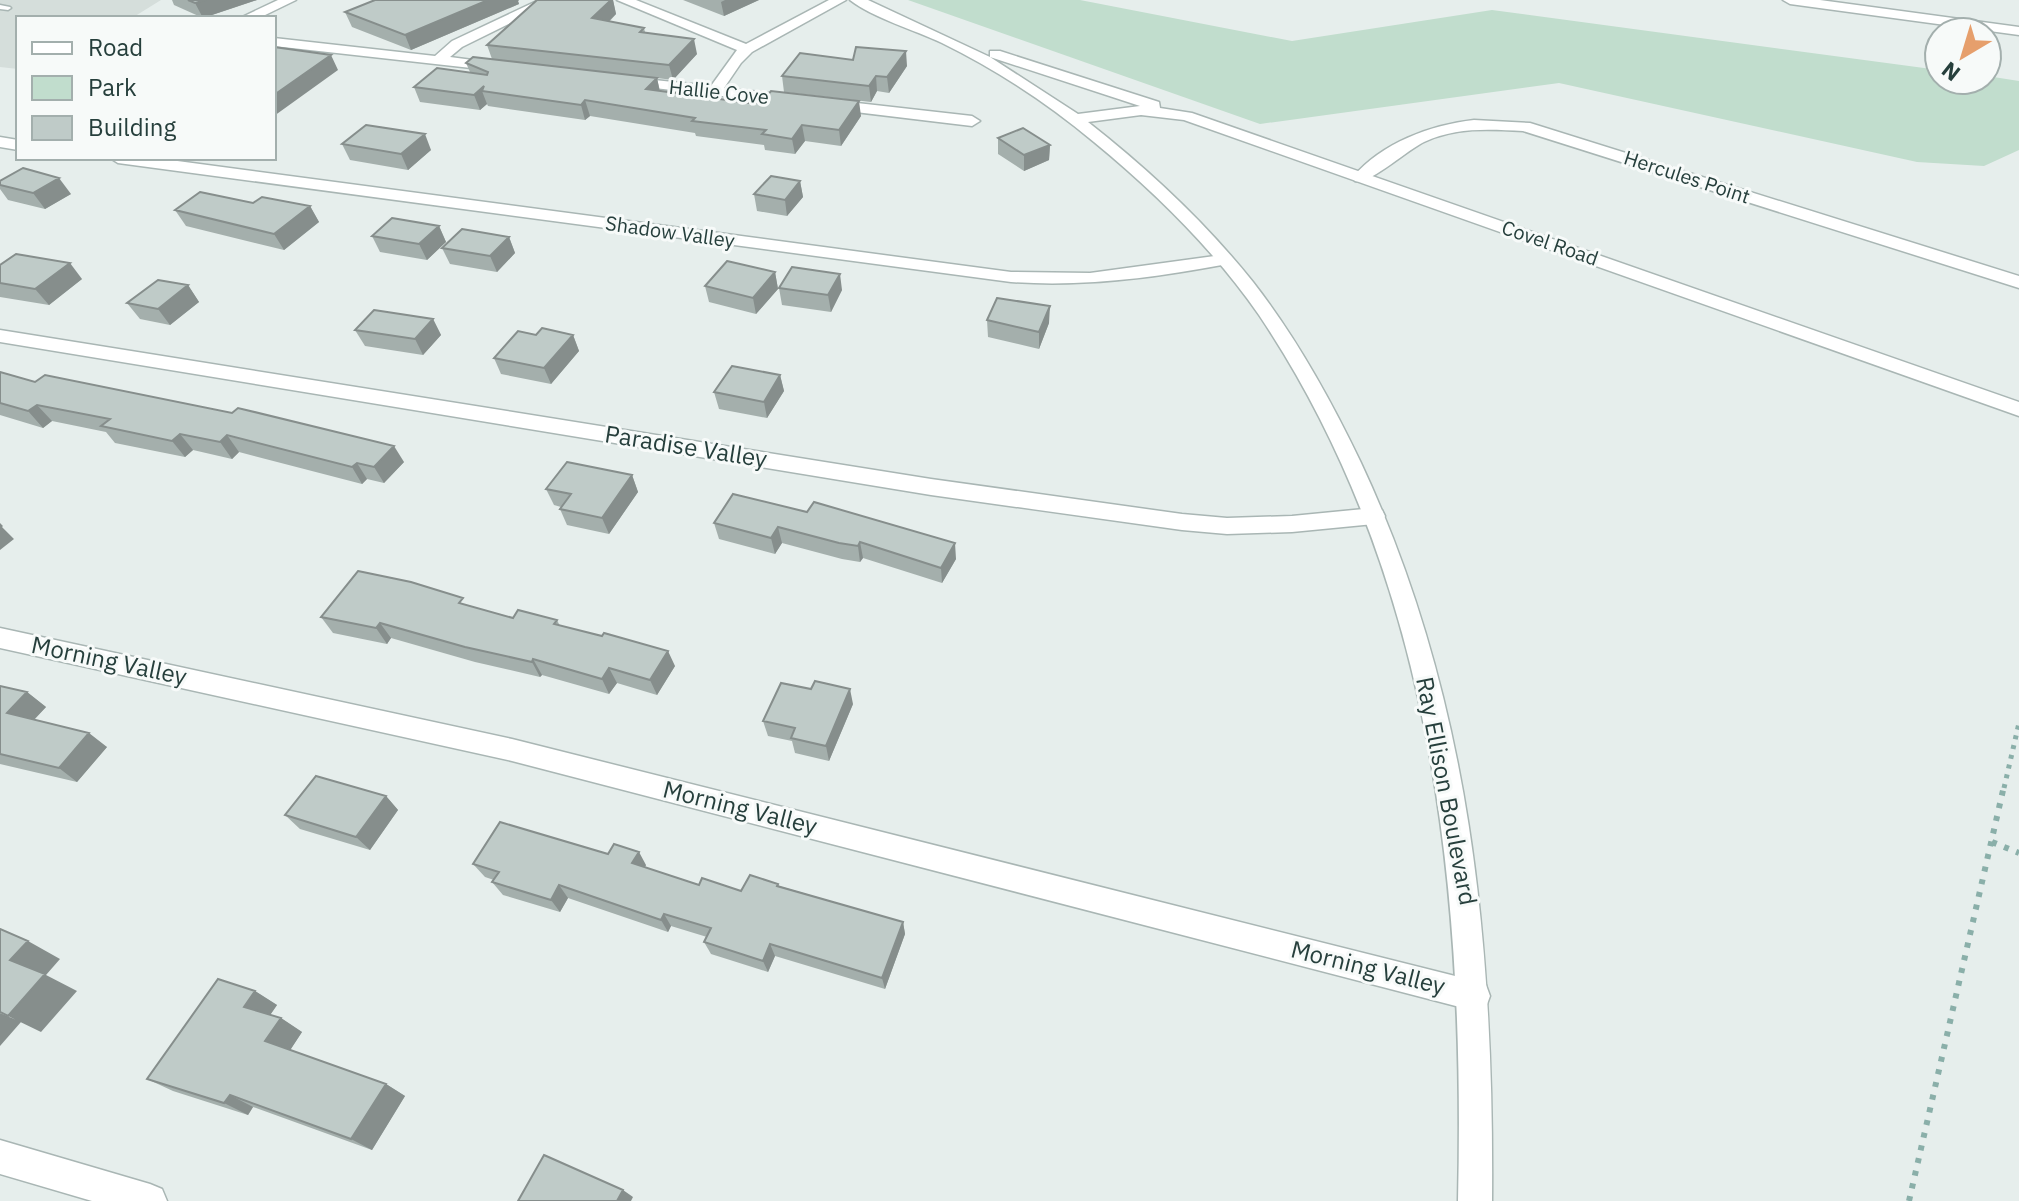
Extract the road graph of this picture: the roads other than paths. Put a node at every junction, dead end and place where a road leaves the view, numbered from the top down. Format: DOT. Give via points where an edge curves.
graph roads {
  1 [pos="289,0"];
  2 [pos="550,0"];
  3 [pos="624,0"];
  4 [pos="839,0"];
  5 [pos="857,0"];
  6 [pos="1790,0"];
  7 [pos="252,16"];
  8 [pos="2019,31"];
  9 [pos="940,37"];
  10 [pos="276,42"];
  11 [pos="747,49"];
  12 [pos="438,60"];
  13 [pos="515,69"];
  14 [pos="607,79"];
  15 [pos="715,91"];
  16 [pos="1187,116"];
  17 [pos="1075,119"];
  18 [pos="972,121"];
  19 [pos="133,160"];
  20 [pos="1361,177"];
  21 [pos="1222,260"];
  22 [pos="2019,282"];
  23 [pos="0,336"];
  24 [pos="2019,409"];
  25 [pos="1374,516"];
  26 [pos="0,638"];
  27 [pos="1475,996"];
  28 [pos="0,1157"];
  29 [pos="150,1201"];
  30 [pos="1475,1201"];
  1 -- 7 [label="street"];
  2 -- 12 [label="street" via="457,44"];
  3 -- 11 [label="street"];
  4 -- 11 [label="street"];
  5 -- 9 [label="street, Ray Ellison Boulevard"];
  6 -- 8 [label="street"];
  9 -- 16 [label="street"];
  9 -- 17 [label="street, Ray Ellison Boulevard" via="1007,72"];
  10 -- 12 [label="street"];
  11 -- 15 [label="street"];
  12 -- 13 [label="street"];
  14 -- 15 [label="street, Hallie Cove"];
  15 -- 18 [label="street, Hallie Cove"];
  16 -- 17 [label="street, Covel Road" via="1141,110"];
  16 -- 20 [label="street, Covel Road"];
  17 -- 21 [label="street, Ray Ellison Boulevard" via="1168,201"];
  19 -- 21 [label="street, Shadow Valley" via="1011,277 1101,279"];
  20 -- 22 [label="street, Hercules Point" via="1422,134 1452,125 1524,126"];
  20 -- 24 [label="street, Covel Road"];
  21 -- 25 [label="street, Ray Ellison Boulevard" via="1266,313 1324,409"];
  23 -- 25 [label="street, Paradise Valley" via="931,487 1182,522 1279,525"];
  25 -- 27 [label="street, Ray Ellison Boulevard" via="1432,698 1467,891"];
  26 -- 27 [label="street, Morning Valley" via="512,750"];
  27 -- 30 [label="street, Ray Ellison Boulevard"];
  28 -- 29 [label="street"];
}
